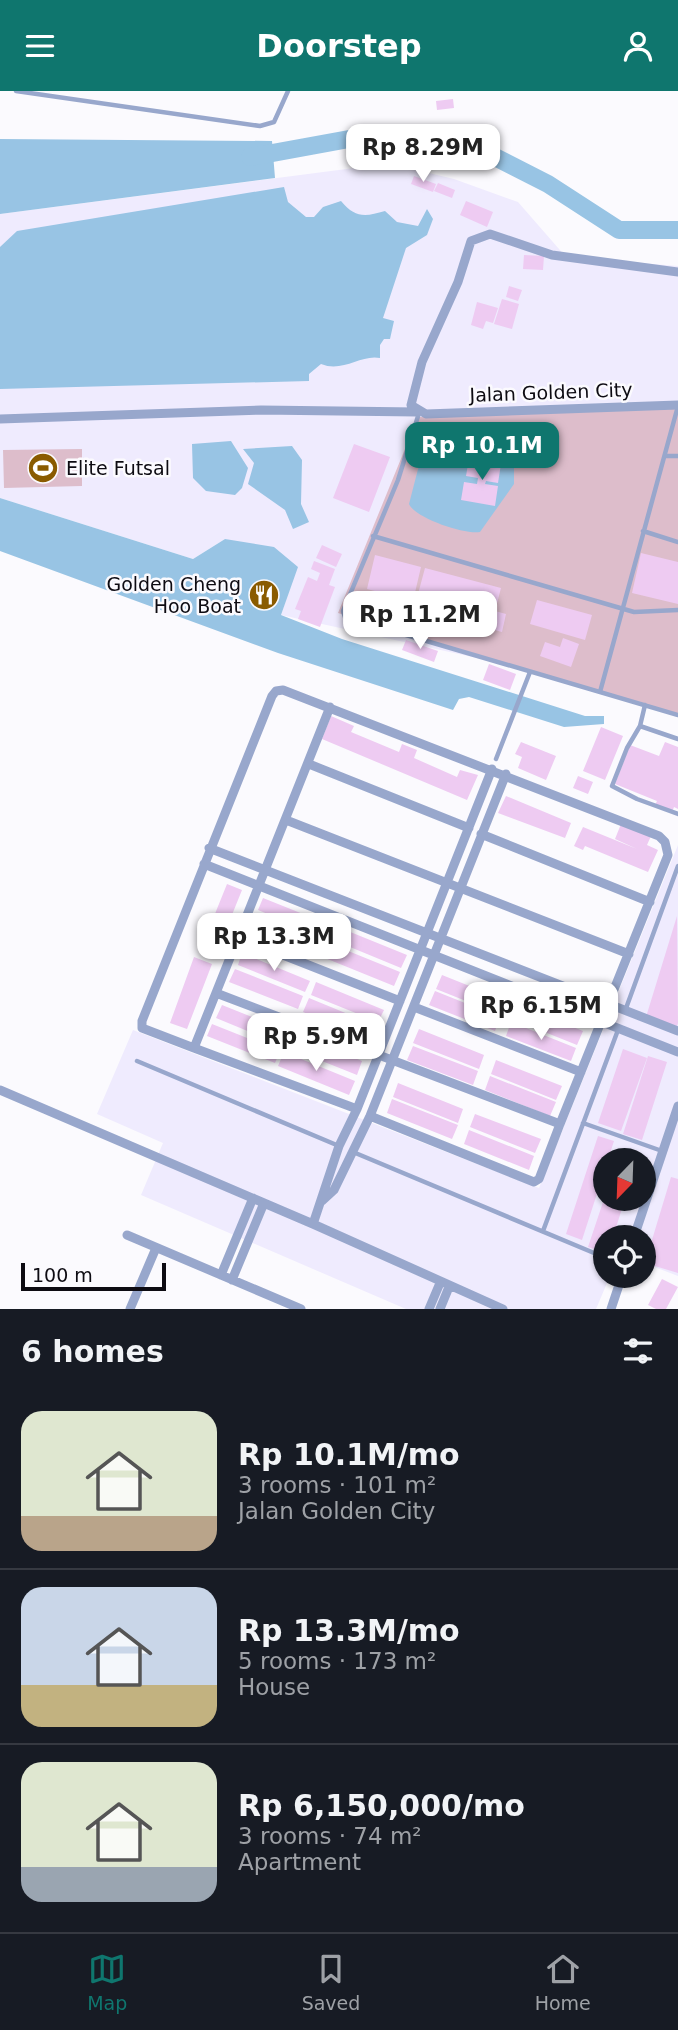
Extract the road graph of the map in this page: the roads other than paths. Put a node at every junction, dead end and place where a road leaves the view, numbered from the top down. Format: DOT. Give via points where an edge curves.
graph roads {
  1 [pos="16,91"];
  2 [pos="288,91"];
  3 [pos="678,272"];
  4 [pos="678,405"];
  5 [pos="422,413"];
  6 [pos="0,419"];
  7 [pos="666,456"];
  8 [pos="678,456"];
  9 [pos="643,531"];
  10 [pos="374,536"];
  11 [pos="678,542"];
  12 [pos="623,608"];
  13 [pos="678,610"];
  14 [pos="530,672"];
  15 [pos="600,692"];
  16 [pos="645,705"];
  17 [pos="330,707"];
  18 [pos="678,715"];
  19 [pos="640,726"];
  20 [pos="678,739"];
  21 [pos="496,759"];
  22 [pos="309,764"];
  23 [pos="492,769"];
  24 [pos="506,774"];
  25 [pos="678,814"];
  26 [pos="286,820"];
  27 [pos="469,828"];
  28 [pos="481,834"];
  29 [pos="209,848"];
  30 [pos="204,864"];
  31 [pos="678,866"];
  32 [pos="265,870"];
  33 [pos="677,875"];
  34 [pos="447,883"];
  35 [pos="258,886"];
  36 [pos="461,887"];
  37 [pos="346,902"];
  38 [pos="650,902"];
  39 [pos="340,919"];
  40 [pos="427,934"];
  41 [pos="237,937"];
  42 [pos="440,939"];
  43 [pos="421,951"];
  44 [pos="629,954"];
  45 [pos="434,956"];
  46 [pos="523,972"];
  47 [pos="517,990"];
  48 [pos="216,993"];
  49 [pos="400,1001"];
  50 [pos="608,1006"];
  51 [pos="414,1007"];
  52 [pos="625,1012"];
  53 [pos="601,1024"];
  54 [pos="618,1030"];
  55 [pos="678,1031"];
  56 [pos="194,1048"];
  57 [pos="678,1052"];
  58 [pos="379,1054"];
  59 [pos="393,1060"];
  60 [pos="137,1061"];
  61 [pos="581,1072"];
  62 [pos="0,1090"];
  63 [pos="678,1106"];
  64 [pos="357,1109"];
  65 [pos="370,1116"];
  66 [pos="560,1123"];
  67 [pos="583,1123"];
  68 [pos="339,1146"];
  69 [pos="352,1151"];
  70 [pos="663,1151"];
  71 [pos="253,1198"];
  72 [pos="322,1202"];
  73 [pos="264,1203"];
  74 [pos="313,1224"];
  75 [pos="638,1225"];
  76 [pos="543,1231"];
  77 [pos="127,1235"];
  78 [pos="156,1248"];
  79 [pos="593,1252"];
  80 [pos="221,1275"];
  81 [pos="232,1280"];
  82 [pos="445,1285"];
  83 [pos="618,1288"];
  84 [pos="131,1306"];
  85 [pos="290,1307"];
  86 [pos="144,1309"];
  87 [pos="301,1309"];
  88 [pos="429,1309"];
  89 [pos="440,1309"];
  90 [pos="503,1309"];
  91 [pos="611,1309"];
  1 -- 2 [label="lane" via="260,126 274,122"];
  3 -- 5 [label="street" via="552,255 490,234 471,241 414,384 411,405"];
  4 -- 5 [label="street, Jalan Golden City"];
  4 -- 7 [label="lane"];
  5 -- 6 [label="street, Jalan Golden City" via="261,410"];
  5 -- 10 [label="lane"];
  7 -- 8 [label="lane"];
  7 -- 9 [label="lane"];
  9 -- 11 [label="lane"];
  9 -- 12 [label="lane"];
  10 -- 12 [label="lane"];
  10 -- 14 [label="lane" via="343,615"];
  12 -- 13 [label="lane" via="634,612"];
  12 -- 15 [label="lane"];
  14 -- 15 [label="lane"];
  14 -- 21 [label="lane"];
  15 -- 16 [label="lane"];
  16 -- 18 [label="lane"];
  16 -- 19 [label="lane"];
  17 -- 22 [label="street"];
  17 -- 23 [label="street"];
  17 -- 29 [label="street" via="276,691"];
  19 -- 20 [label="lane"];
  19 -- 25 [label="lane" via="612,786"];
  22 -- 26 [label="street"];
  22 -- 27 [label="street"];
  23 -- 24 [label="street"];
  23 -- 27 [label="street"];
  24 -- 28 [label="street"];
  24 -- 38 [label="street" via="659,836 667,855"];
  26 -- 32 [label="street"];
  26 -- 34 [label="street"];
  27 -- 34 [label="street"];
  28 -- 36 [label="street"];
  28 -- 38 [label="street"];
  29 -- 30 [label="street"];
  29 -- 32 [label="street"];
  30 -- 35 [label="street"];
  30 -- 56 [label="street" via="141,1025"];
  31 -- 33 [label="lane"];
  32 -- 35 [label="street"];
  32 -- 37 [label="street"];
  33 -- 52 [label="lane"];
  34 -- 36 [label="street"];
  34 -- 40 [label="street"];
  35 -- 39 [label="street"];
  35 -- 41 [label="street"];
  36 -- 42 [label="street"];
  36 -- 44 [label="street"];
  37 -- 39 [label="street"];
  37 -- 40 [label="street"];
  38 -- 44 [label="street"];
  39 -- 43 [label="street"];
  40 -- 42 [label="street"];
  40 -- 43 [label="street"];
  41 -- 48 [label="street"];
  41 -- 49 [label="street"];
  42 -- 45 [label="street"];
  42 -- 46 [label="street"];
  43 -- 45 [label="street"];
  43 -- 49 [label="street"];
  44 -- 50 [label="street"];
  45 -- 47 [label="street"];
  45 -- 51 [label="street"];
  46 -- 47 [label="street"];
  46 -- 50 [label="street"];
  47 -- 53 [label="street"];
  48 -- 56 [label="street"];
  48 -- 58 [label="street"];
  49 -- 58 [label="street"];
  50 -- 52 [label="street"];
  50 -- 53 [label="street"];
  51 -- 59 [label="street"];
  51 -- 61 [label="street"];
  52 -- 54 [label="street"];
  52 -- 55 [label="street"];
  53 -- 54 [label="street"];
  53 -- 61 [label="street"];
  54 -- 57 [label="street"];
  54 -- 67 [label="lane"];
  56 -- 64 [label="street"];
  58 -- 59 [label="street"];
  58 -- 64 [label="street"];
  59 -- 65 [label="street"];
  59 -- 66 [label="street"];
  60 -- 68 [label="lane"];
  61 -- 66 [label="street"];
  62 -- 71 [label="street"];
  63 -- 70 [label="street"];
  64 -- 68 [label="street"];
  65 -- 66 [label="street" via="534,1182"];
  65 -- 69 [label="street"];
  67 -- 70 [label="lane"];
  67 -- 76 [label="lane"];
  68 -- 69 [label="street"];
  68 -- 72 [label="street" via="322,1188"];
  69 -- 72 [label="street" via="334,1190"];
  69 -- 76 [label="lane"];
  70 -- 75 [label="street"];
  71 -- 73 [label="street"];
  71 -- 80 [label="street"];
  72 -- 74 [label="street"];
  73 -- 74 [label="street"];
  73 -- 81 [label="street"];
  74 -- 82 [label="street"];
  76 -- 79 [label="lane"];
  77 -- 78 [label="street"];
  78 -- 80 [label="street"];
  78 -- 84 [label="street"];
  80 -- 81 [label="street"];
  81 -- 85 [label="street"];
  82 -- 88 [label="street"];
  82 -- 89 [label="street"];
  82 -- 90 [label="street"];
  83 -- 91 [label="street"];
  84 -- 86 [label="street"];
  85 -- 87 [label="street"];
}
